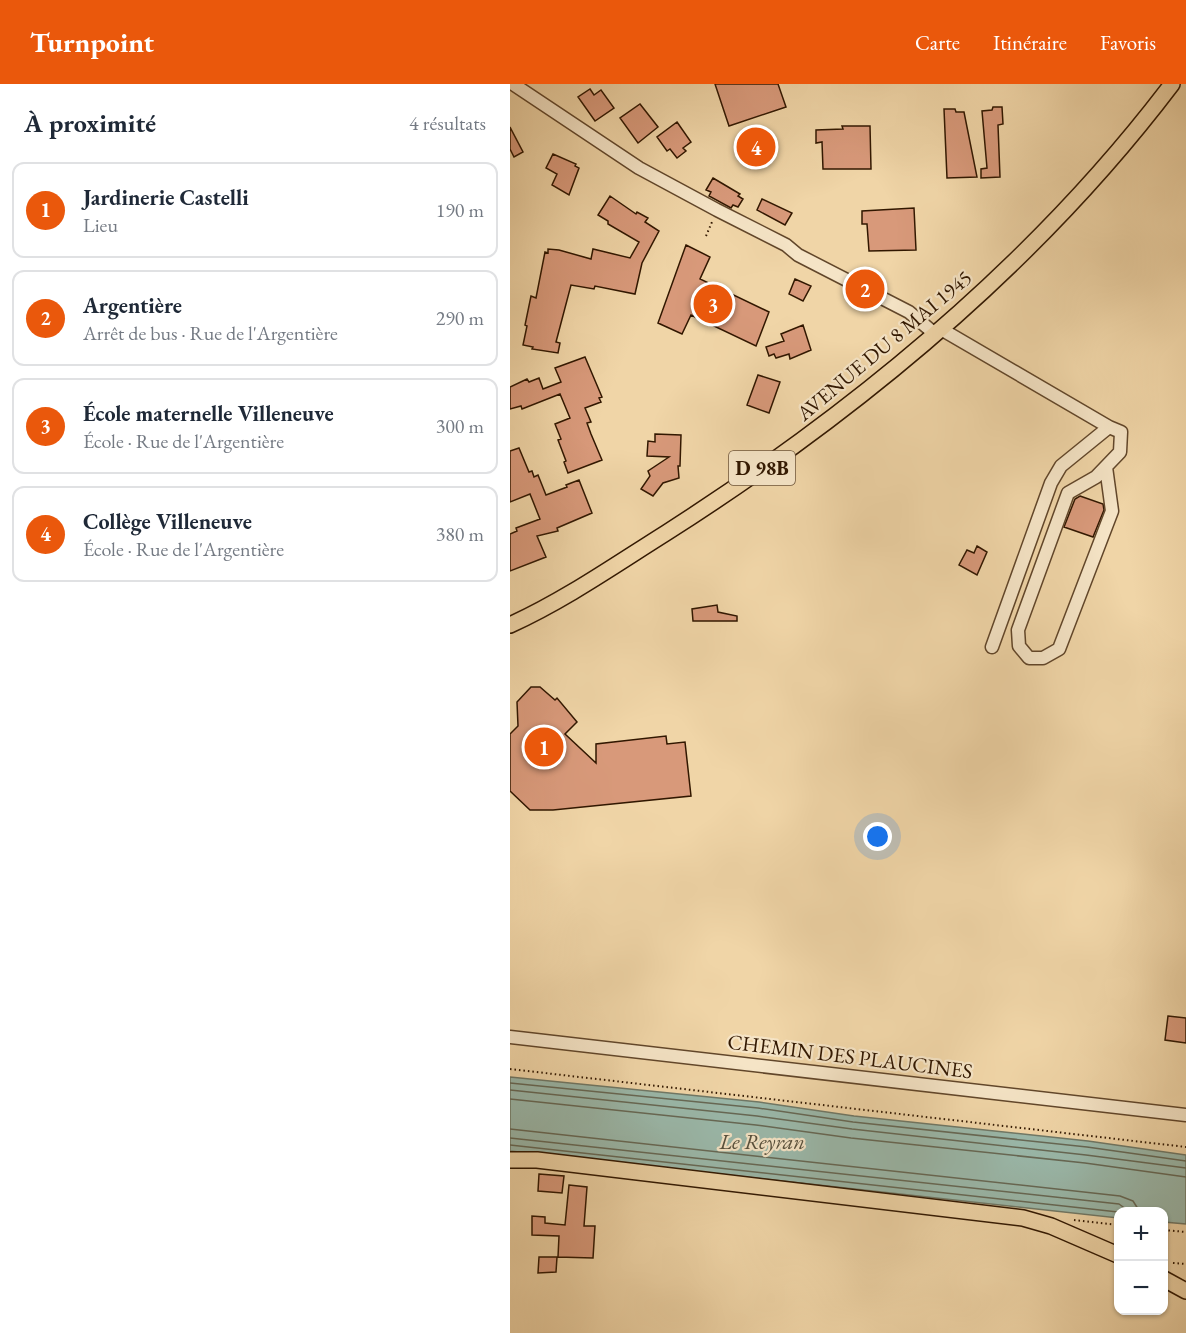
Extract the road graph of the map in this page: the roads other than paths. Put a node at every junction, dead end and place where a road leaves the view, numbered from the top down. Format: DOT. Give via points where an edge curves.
graph roads {
  1 [pos="513,84"];
  2 [pos="1172,84"];
  3 [pos="639,168"];
  4 [pos="798,255"];
  5 [pos="938,332"];
  6 [pos="1109,427"];
  7 [pos="1106,467"];
  8 [pos="580,588"];
  9 [pos="510,625"];
  10 [pos="510,636"];
  11 [pos="992,647"];
  12 [pos="510,1037"];
  13 [pos="1186,1115"];
  14 [pos="510,1160"];
  15 [pos="1114,1253"];
  16 [pos="1168,1281"];
  17 [pos="1186,1291"];
  1 -- 3 [label="street"];
  2 -- 5 [label="main road, AVENUE DU 8 MAI 1945 / D 98B" via="1065,209"];
  3 -- 4 [label="street" via="786,245"];
  3 -- 4 [label="street" via="667,191 713,218 782,252"];
  4 -- 5 [label="street" via="909,312"];
  5 -- 6 [label="street"];
  5 -- 8 [label="main road, AVENUE DU 8 MAI 1945 / D 98B" via="839,413 709,505"];
  6 -- 7 [label="street" via="1121,432 1120,452"];
  6 -- 11 [label="street" via="1061,466 1051,483"];
  7 -- 7 [label="street" via="1068,493 1018,630 1019,646 1029,658 1043,658 1059,649 1112,511"];
  8 -- 9 [label="main road, AVENUE DU 8 MAI 1945 / D 98B"];
  8 -- 10 [label="main road, AVENUE DU 8 MAI 1945 / D 98B"];
  12 -- 13 [label="street, CHEMIN DES PLAUCINES"];
  14 -- 15 [label="main road" via="537,1160 1011,1217 1051,1226"];
  16 -- 17 [label="main road"];
}
